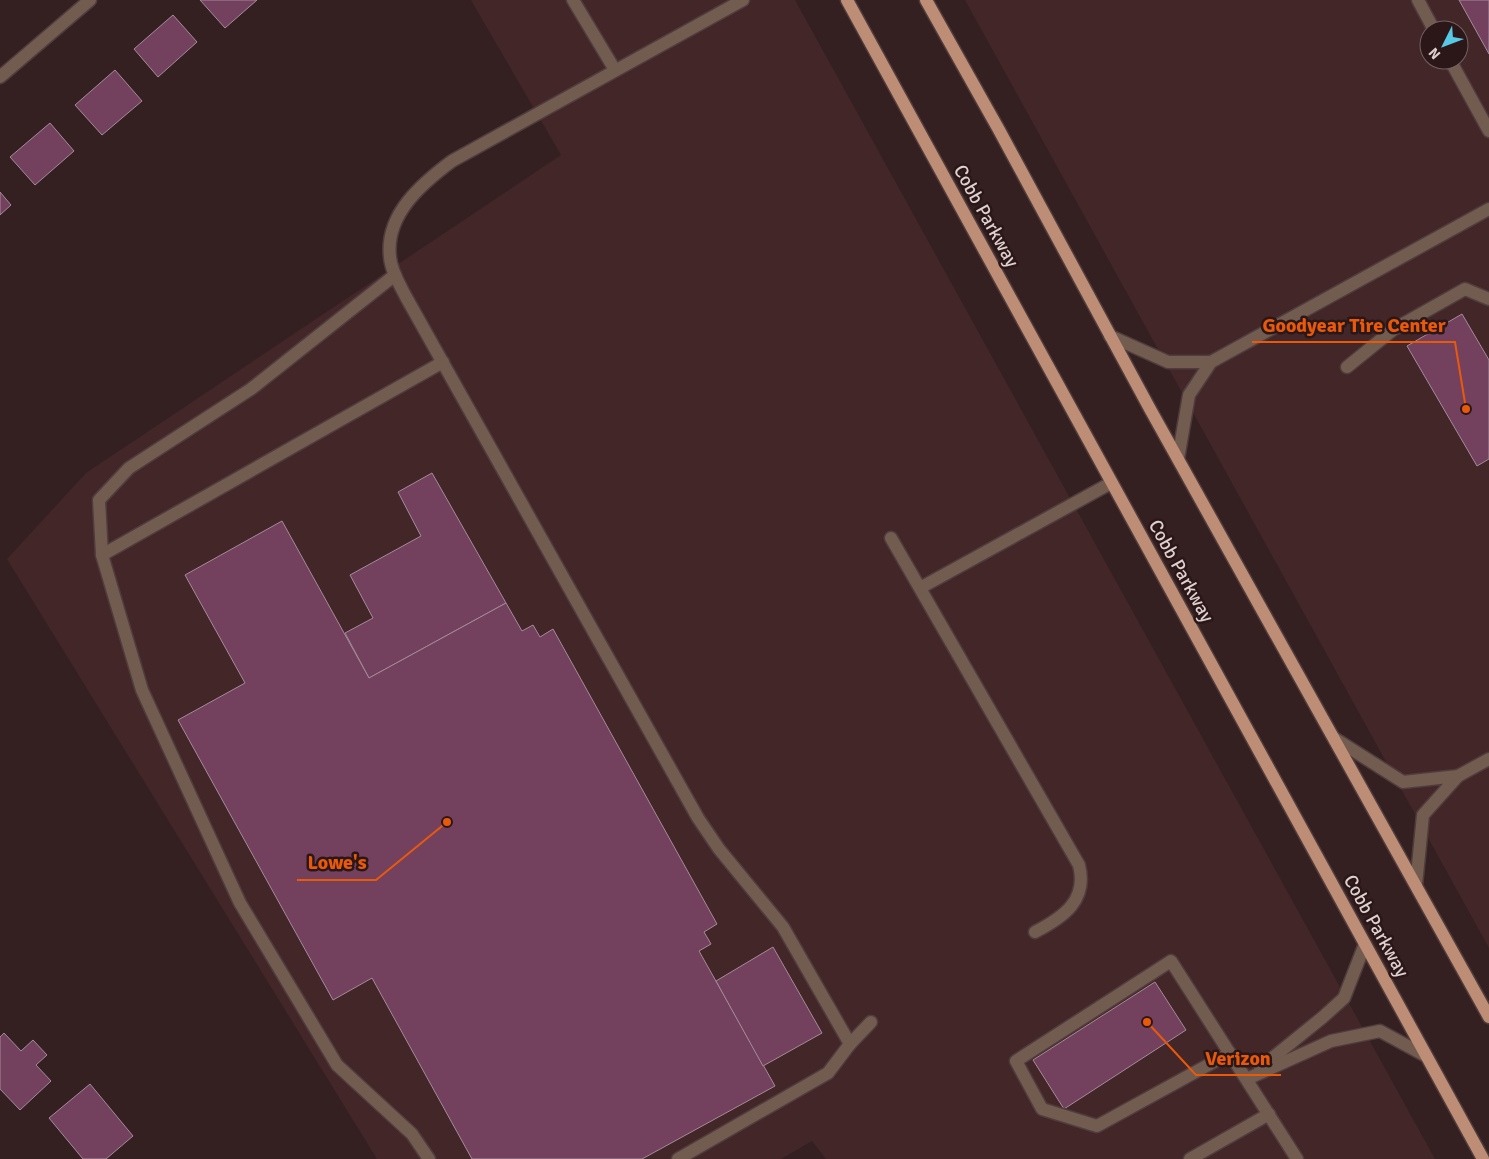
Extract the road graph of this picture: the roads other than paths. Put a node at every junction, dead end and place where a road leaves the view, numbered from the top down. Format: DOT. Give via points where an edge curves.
graph roads {
  1 [pos="90,0"];
  2 [pos="573,0"];
  3 [pos="743,0"];
  4 [pos="847,0"];
  5 [pos="926,0"];
  6 [pos="1418,0"];
  7 [pos="1429,20"];
  8 [pos="615,70"];
  9 [pos="1455,70"];
  10 [pos="0,77"];
  11 [pos="1489,131"];
  12 [pos="1489,209"];
  13 [pos="396,275"];
  14 [pos="1489,299"];
  15 [pos="1110,336"];
  16 [pos="443,362"];
  17 [pos="1211,362"];
  18 [pos="1347,367"];
  19 [pos="1178,459"];
  20 [pos="1111,482"];
  21 [pos="891,538"];
  22 [pos="102,554"];
  23 [pos="920,588"];
  24 [pos="1334,738"];
  25 [pos="1489,759"];
  26 [pos="1458,776"];
  27 [pos="1416,885"];
  28 [pos="1035,932"];
  29 [pos="1365,944"];
  30 [pos="1489,1018"];
  31 [pos="871,1022"];
  32 [pos="850,1044"];
  33 [pos="1230,1053"];
  34 [pos="1426,1056"];
  35 [pos="1247,1079"];
  36 [pos="1269,1114"];
  37 [pos="429,1159"];
  38 [pos="678,1159"];
  39 [pos="1190,1159"];
  40 [pos="1297,1159"];
  41 [pos="1483,1159"];
  1 -- 10 [label="street"];
  2 -- 8 [label="street"];
  3 -- 8 [label="street"];
  4 -- 20 [label="main road, Cobb Parkway"];
  5 -- 15 [label="main road"];
  6 -- 7 [label="street"];
  8 -- 13 [label="street" via="462,154 425,182 401,209 394,224 390,257"];
  9 -- 11 [label="street"];
  12 -- 17 [label="street"];
  13 -- 16 [label="street"];
  13 -- 22 [label="street" via="251,389 129,468 99,500"];
  14 -- 18 [label="street" via="1465,289 1394,329"];
  15 -- 17 [label="street" via="1168,362"];
  15 -- 19 [label="main road"];
  16 -- 22 [label="street"];
  16 -- 32 [label="street" via="698,818 719,849 784,927"];
  17 -- 19 [label="street" via="1190,395"];
  19 -- 24 [label="main road"];
  20 -- 23 [label="street"];
  20 -- 29 [label="main road, Cobb Parkway"];
  21 -- 23 [label="street"];
  22 -- 37 [label="street" via="142,690 240,902 337,1065 412,1134"];
  23 -- 28 [label="street" via="1078,864 1081,879 1079,895 1056,920"];
  24 -- 26 [label="street" via="1403,782"];
  24 -- 27 [label="main road"];
  25 -- 26 [label="street"];
  26 -- 27 [label="street" via="1423,815"];
  27 -- 30 [label="main road"];
  29 -- 34 [label="main road, Cobb Parkway"];
  29 -- 35 [label="street" via="1344,998"];
  31 -- 32 [label="street"];
  32 -- 38 [label="street" via="828,1072"];
  33 -- 33 [label="street" via="1171,961 1016,1061 1042,1109 1097,1126"];
  33 -- 35 [label="street"];
  34 -- 35 [label="street" via="1380,1031 1331,1041"];
  34 -- 41 [label="main road, Cobb Parkway"];
  35 -- 36 [label="street"];
  36 -- 39 [label="street"];
  36 -- 40 [label="street"];
}
